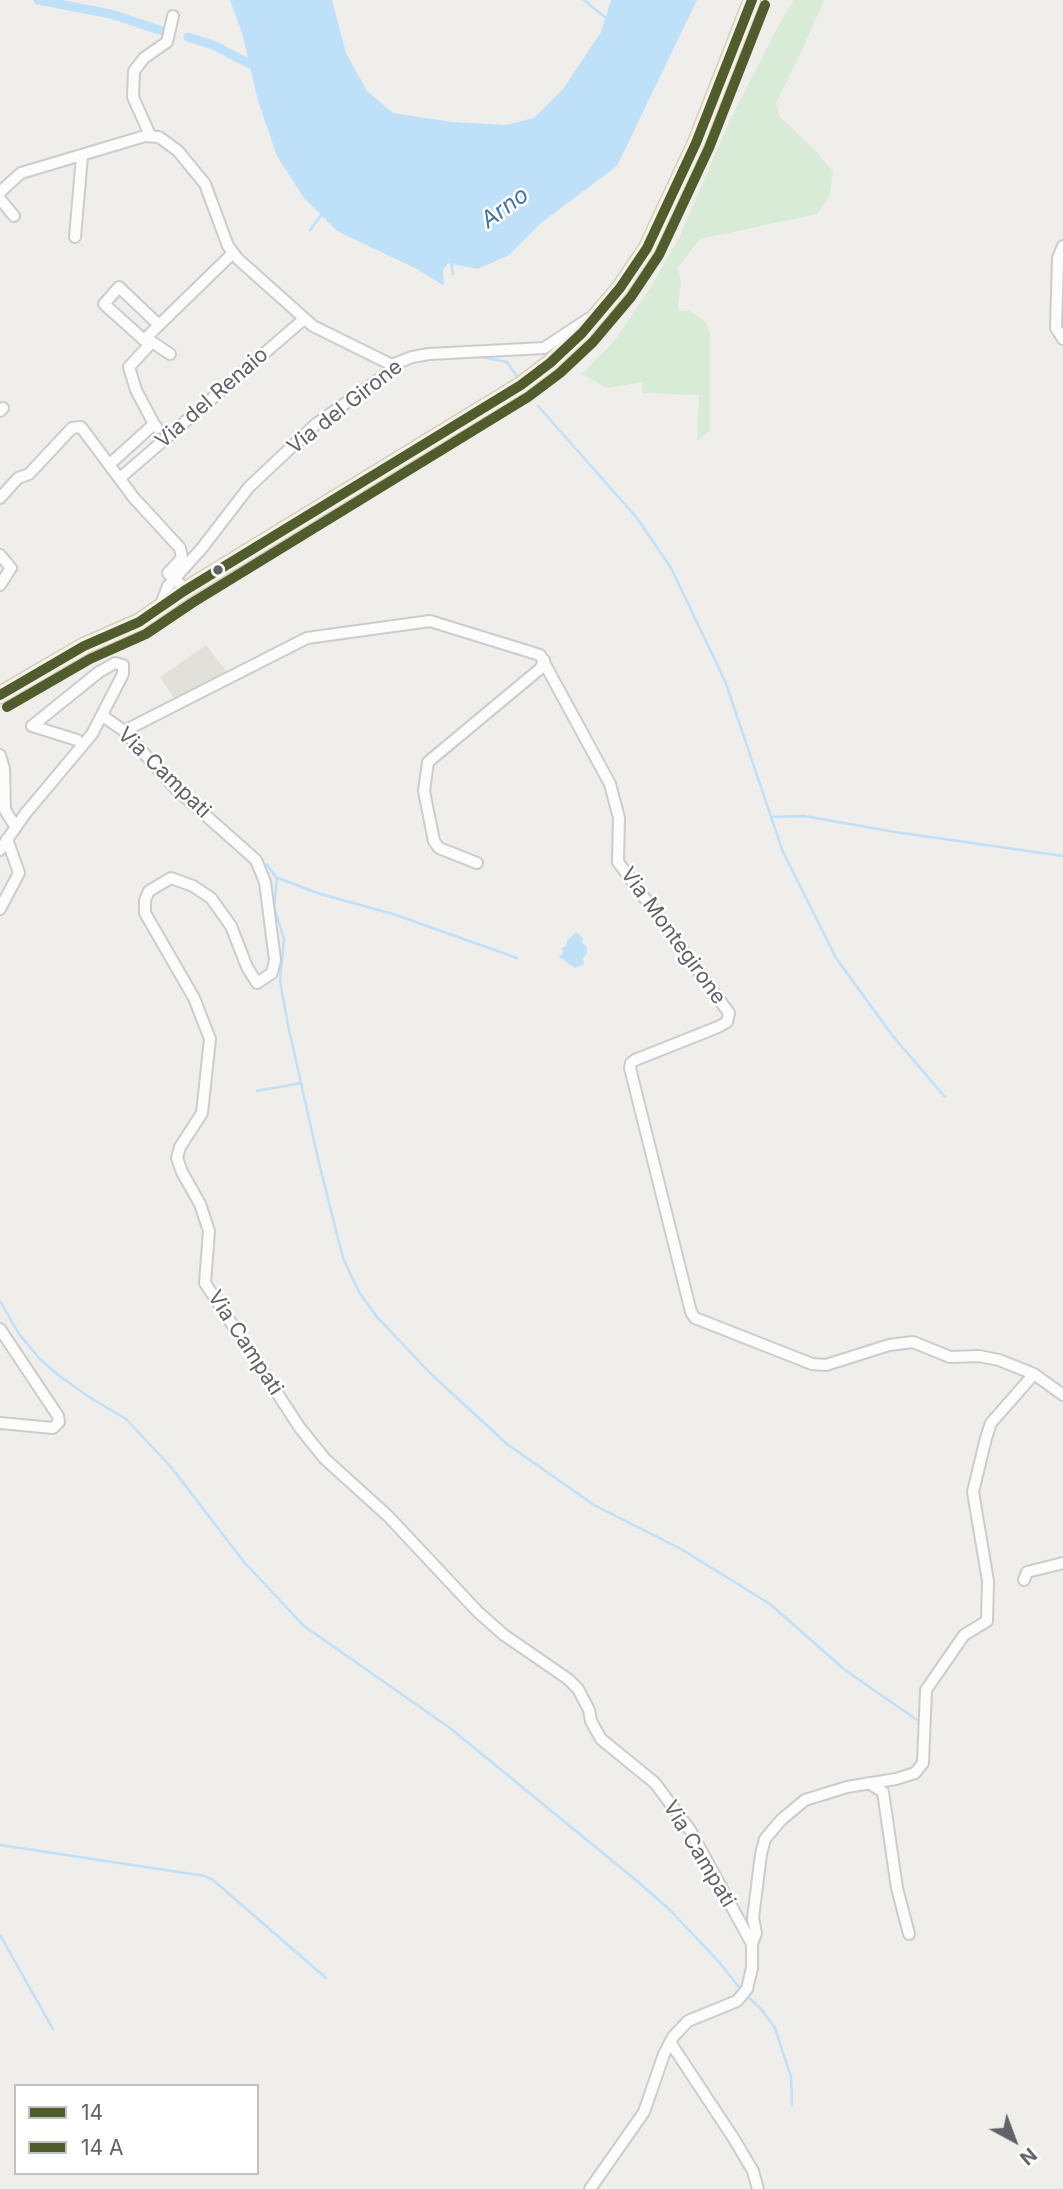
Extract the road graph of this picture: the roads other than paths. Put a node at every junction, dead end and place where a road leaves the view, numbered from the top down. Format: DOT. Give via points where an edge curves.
graph roads {
  1 [pos="752,0"];
  2 [pos="173,16"];
  3 [pos="150,135"];
  4 [pos="82,156"];
  5 [pos="0,192"];
  6 [pos="0,199"];
  7 [pos="0,211"];
  8 [pos="75,237"];
  9 [pos="1063,246"];
  10 [pos="232,254"];
  11 [pos="601,310"];
  12 [pos="304,319"];
  13 [pos="159,325"];
  14 [pos="1063,339"];
  15 [pos="170,354"];
  16 [pos="392,365"];
  17 [pos="154,424"];
  18 [pos="166,438"];
  19 [pos="111,463"];
  20 [pos="120,478"];
  21 [pos="0,498"];
  22 [pos="0,555"];
  23 [pos="0,585"];
  24 [pos="180,585"];
  25 [pos="544,660"];
  26 [pos="0,695"];
  27 [pos="103,716"];
  28 [pos="124,731"];
  29 [pos="78,740"];
  30 [pos="0,755"];
  31 [pos="5,791"];
  32 [pos="25,814"];
  33 [pos="15,826"];
  34 [pos="7,839"];
  35 [pos="0,850"];
  36 [pos="477,863"];
  37 [pos="0,909"];
  38 [pos="0,1329"];
  39 [pos="1034,1374"];
  40 [pos="1063,1395"];
  41 [pos="0,1423"];
  42 [pos="1063,1563"];
  43 [pos="1026,1576"];
  44 [pos="974,1622"];
  45 [pos="964,1635"];
  46 [pos="892,1779"];
  47 [pos="869,1783"];
  48 [pos="883,1792"];
  49 [pos="909,1934"];
  50 [pos="752,1944"];
  51 [pos="670,2042"];
  52 [pos="590,2189"];
  53 [pos="758,2189"];
  1 -- 11 [label="main road" via="676,191 635,268"];
  2 -- 3 [label="street" via="167,42 134,71 133,97"];
  3 -- 4 [label="street"];
  3 -- 10 [label="street" via="173,146 205,184"];
  4 -- 5 [label="street" via="21,173"];
  4 -- 8 [label="street"];
  6 -- 7 [label="street" via="14,216"];
  9 -- 14 [label="street" via="1058,258 1056,328"];
  10 -- 12 [label="street"];
  10 -- 13 [label="street"];
  11 -- 16 [label="street, Via del Girone" via="544,348 429,354"];
  11 -- 24 [label="main road" via="572,343 529,379"];
  12 -- 16 [label="street"];
  12 -- 18 [label="street, Via del Renaio"];
  13 -- 13 [label="street" via="119,287 104,304 144,340"];
  15 -- 17 [label="street" via="152,342 129,367"];
  16 -- 24 [label="street, Via del Girone" via="316,424 261,475"];
  17 -- 18 [label="street"];
  17 -- 19 [label="street"];
  18 -- 20 [label="street, Via del Renaio"];
  19 -- 20 [label="street"];
  19 -- 21 [label="street" via="81,427 72,428"];
  20 -- 24 [label="street" via="182,551 182,558 168,573"];
  22 -- 23 [label="street" via="11,568"];
  24 -- 26 [label="main road" via="139,622 84,646"];
  25 -- 28 [label="street" via="532,651 430,621 307,638"];
  25 -- 36 [label="street" via="541,668 428,762 424,791 434,842"];
  25 -- 39 [label="street, Via Montegirone" via="610,784 619,818 618,862 729,1013 727,1022 719,1027 635,1060 630,1068 691,1312 699,1321 812,1363 839,1363 913,1342 950,1357 999,1360"];
  27 -- 28 [label="street, Via Campati"];
  27 -- 29 [label="street" via="123,674 119,663 99,672 32,726"];
  27 -- 32 [label="street" via="86,743"];
  28 -- 50 [label="street, Via Campati" via="177,790 256,860 265,882 275,960 272,973 257,983 231,926 211,898 171,878 149,891 145,900 145,912 194,998 210,1039 202,1113 177,1158 209,1231 205,1283 325,1459 388,1516 504,1635 578,1689 601,1739 655,1783 690,1830"];
  30 -- 31 [label="street"];
  31 -- 32 [label="street" via="10,803"];
  31 -- 33 [label="street" via="5,810"];
  32 -- 33 [label="street"];
  33 -- 34 [label="street"];
  34 -- 35 [label="street"];
  34 -- 37 [label="street" via="19,873"];
  38 -- 41 [label="street" via="60,1422 53,1428"];
  39 -- 40 [label="street"];
  39 -- 45 [label="street" via="991,1423 986,1437 973,1492 988,1580 987,1621"];
  42 -- 43 [label="street"];
  44 -- 45 [label="street"];
  45 -- 46 [label="street" via="926,1690 923,1763 915,1773"];
  46 -- 47 [label="street"];
  46 -- 48 [label="street"];
  47 -- 48 [label="street"];
  47 -- 50 [label="street" via="805,1800 765,1839"];
  48 -- 49 [label="street" via="897,1888"];
  50 -- 51 [label="street" via="747,1989 737,2001 688,2021"];
  51 -- 52 [label="street" via="643,2112"];
  51 -- 53 [label="street" via="734,2139"];
}
